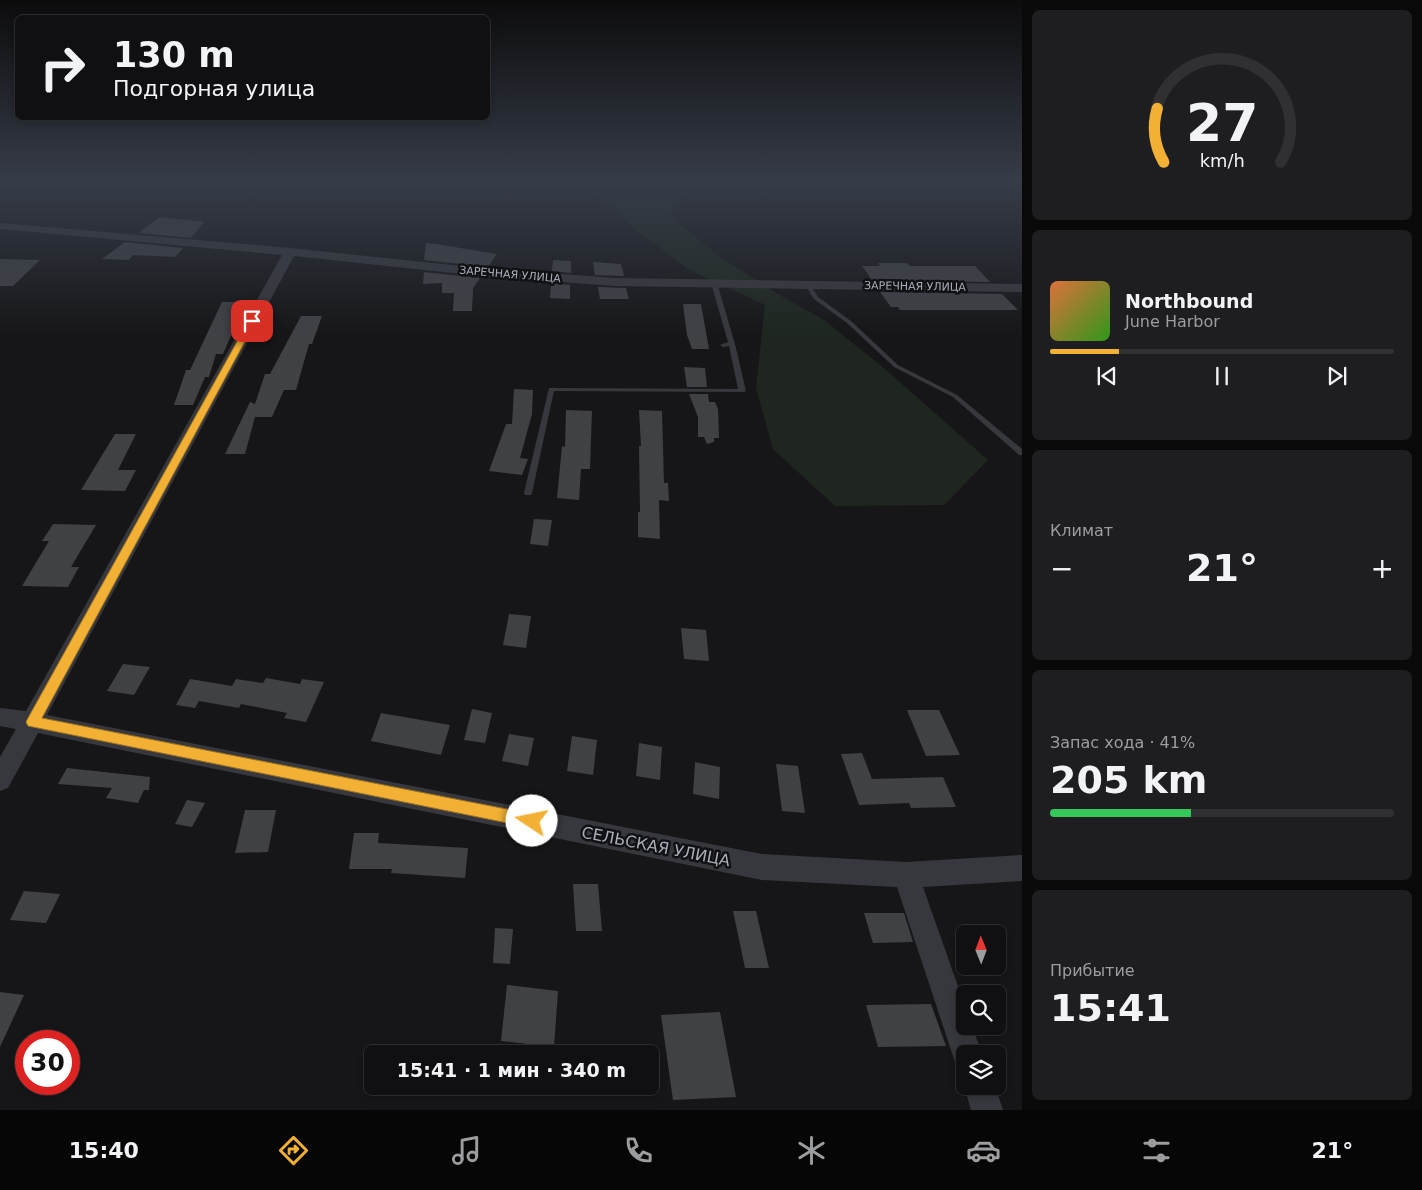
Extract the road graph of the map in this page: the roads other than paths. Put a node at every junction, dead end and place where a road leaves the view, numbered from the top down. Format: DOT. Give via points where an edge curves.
graph roads {
  1 [pos="68,233"];
  2 [pos="290,252"];
  3 [pos="714,283"];
  4 [pos="808,285"];
  5 [pos="1022,288"];
  6 [pos="732,344"];
  7 [pos="723,345"];
  8 [pos="1022,453"];
  9 [pos="528,493"];
  10 [pos="0,717"];
  11 [pos="33,722"];
  12 [pos="0,780"];
  13 [pos="1022,868"];
  14 [pos="906,875"];
  15 [pos="964,1045"];
  16 [pos="981,1095"];
  17 [pos="987,1110"];
  1 -- 2 [label="street, ЗАРЕЧНАЯ УЛИЦА"];
  2 -- 3 [label="street, ЗАРЕЧНАЯ УЛИЦА" via="596,281"];
  2 -- 11 [label="street"];
  3 -- 4 [label="street, ЗАРЕЧНАЯ УЛИЦА"];
  3 -- 6 [label="lane"];
  4 -- 5 [label="street, ЗАРЕЧНАЯ УЛИЦА"];
  4 -- 8 [label="lane" via="816,298 849,322 896,366 955,396"];
  6 -- 7 [label="lane"];
  6 -- 9 [label="lane" via="742,392 550,389"];
  10 -- 11 [label="street, СЕЛЬСКАЯ УЛИЦА"];
  11 -- 12 [label="street"];
  11 -- 14 [label="street, СЕЛЬСКАЯ УЛИЦА" via="762,867"];
  13 -- 14 [label="street, СЕЛЬСКАЯ УЛИЦА"];
  14 -- 15 [label="street"];
  16 -- 17 [label="street"];
}
